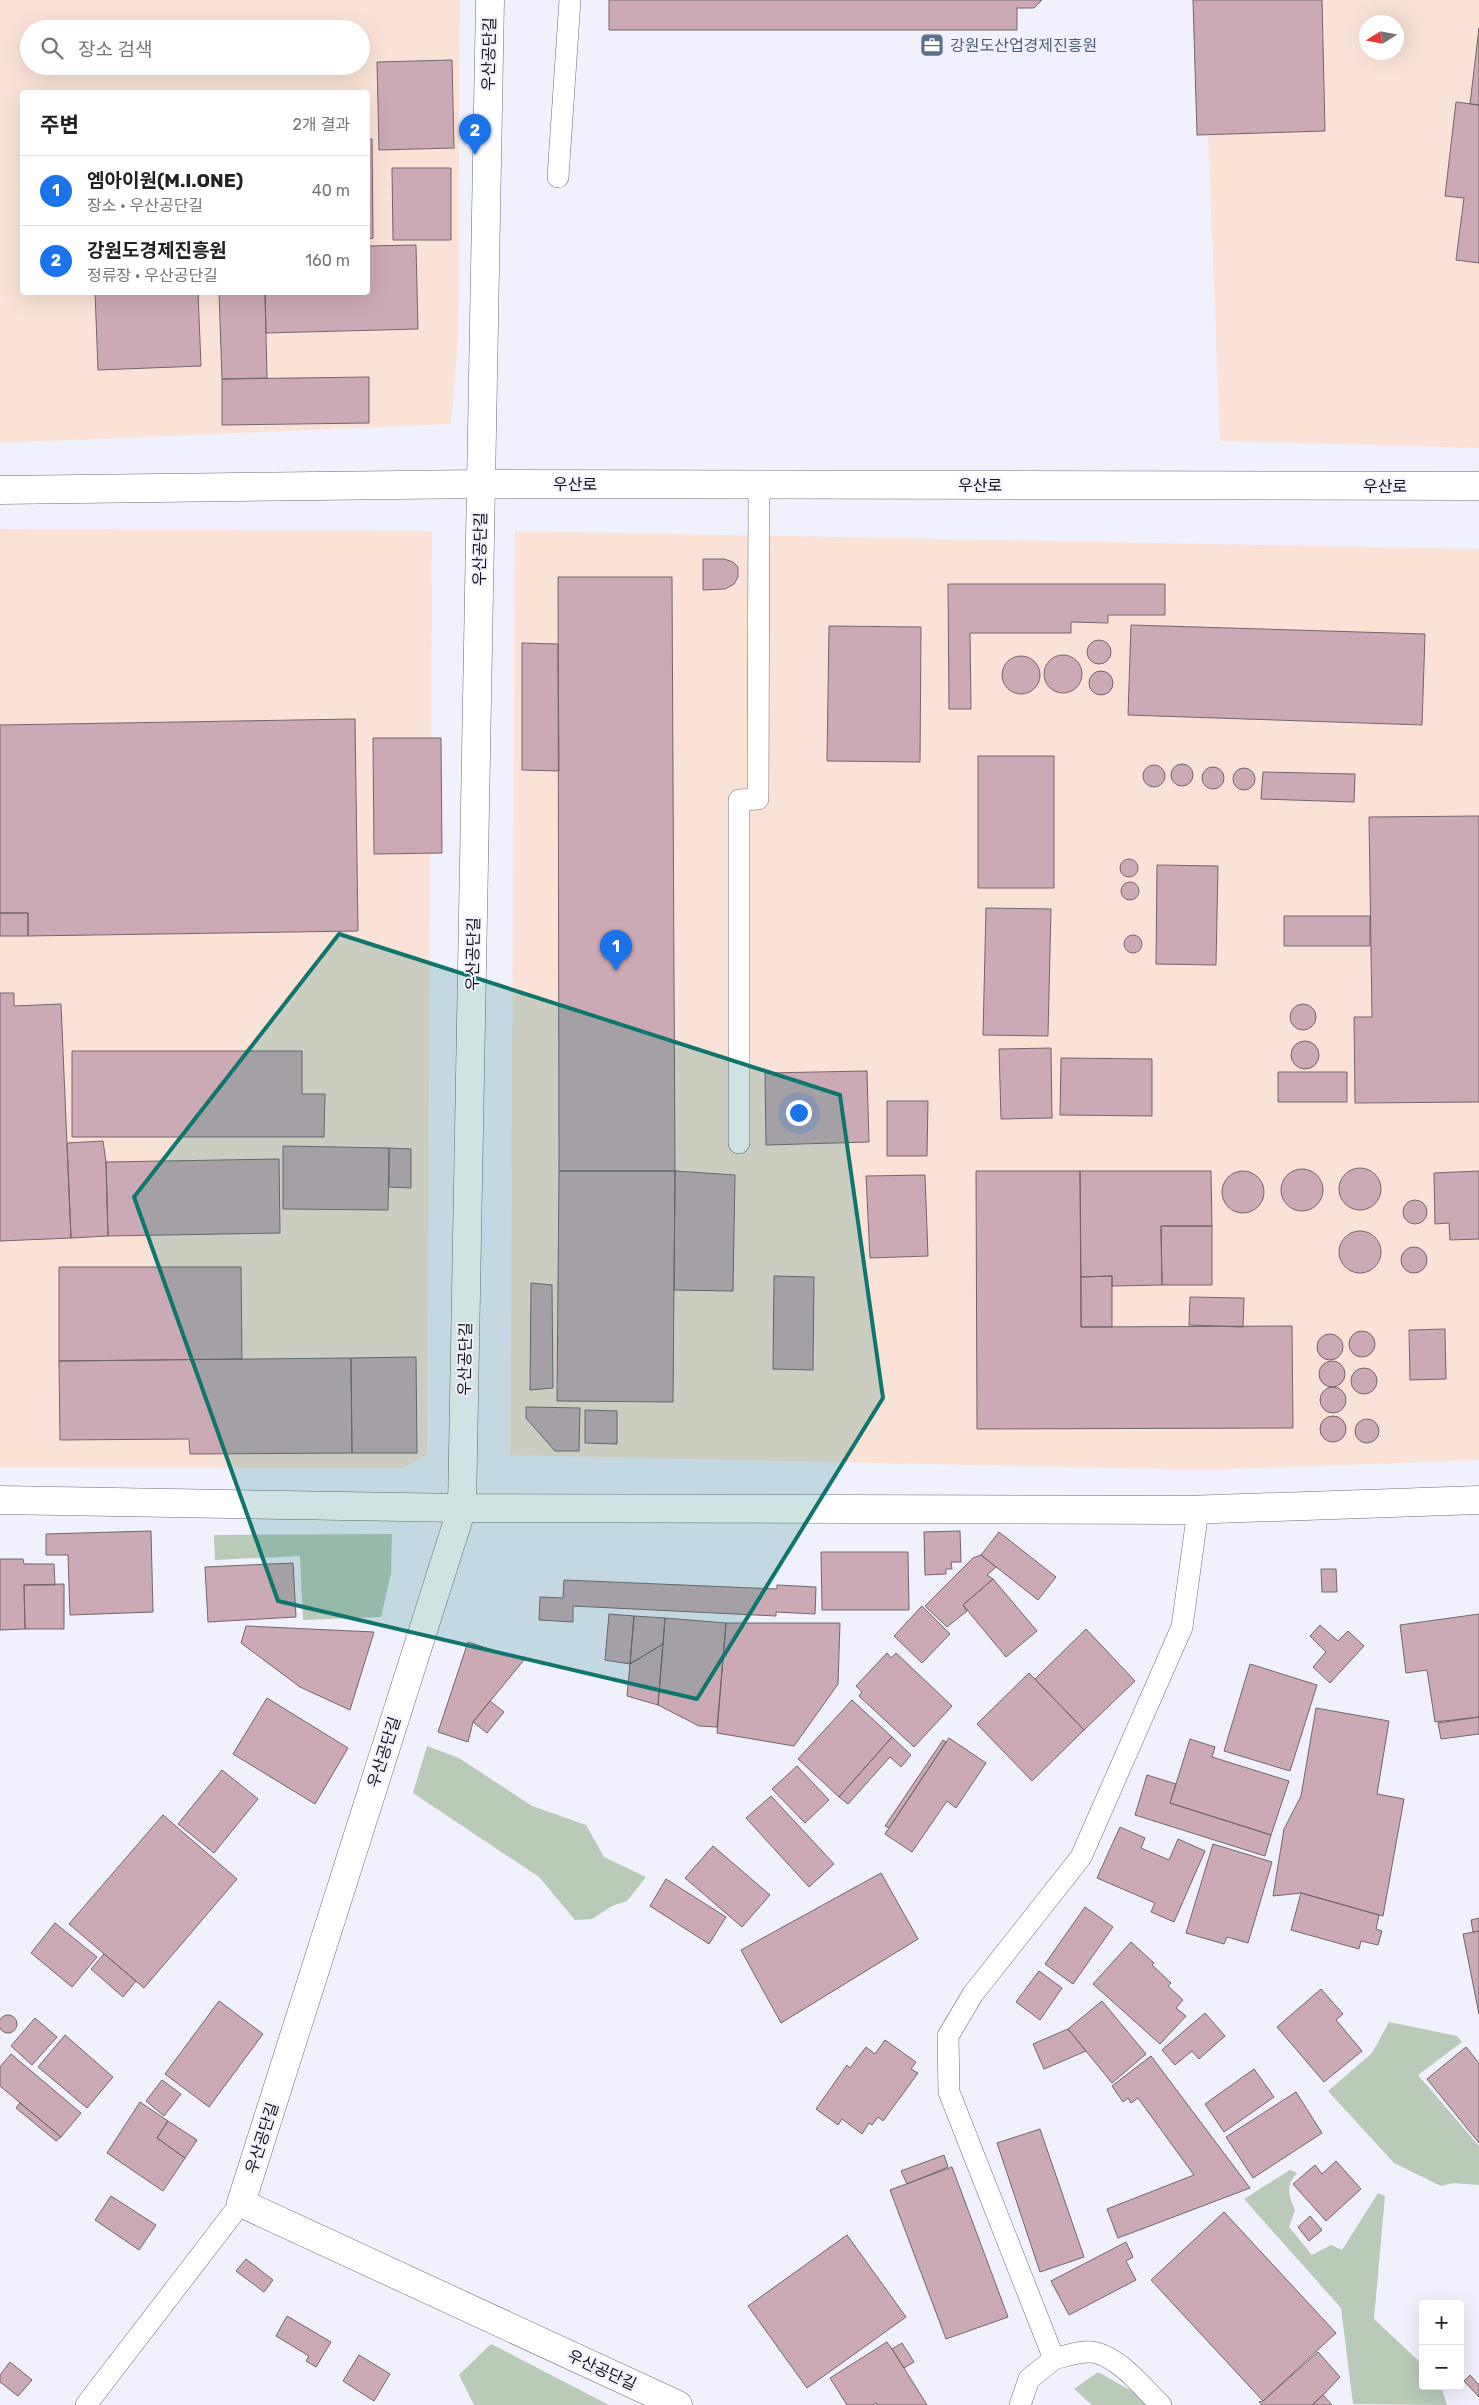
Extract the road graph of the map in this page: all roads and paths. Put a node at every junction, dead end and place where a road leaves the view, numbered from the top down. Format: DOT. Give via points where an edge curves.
graph roads {
  1 [pos="490,0"];
  2 [pos="570,0"];
  3 [pos="558,176"];
  4 [pos="482,484"];
  5 [pos="759,484"];
  6 [pos="1479,486"];
  7 [pos="0,490"];
  8 [pos="739,1143"];
  9 [pos="0,1500"];
  10 [pos="1479,1500"];
  11 [pos="462,1508"];
  12 [pos="1198,1510"];
  13 [pos="241,2203"];
  14 [pos="1054,2359"];
  15 [pos="86,2405"];
  16 [pos="678,2405"];
  17 [pos="1020,2405"];
  18 [pos="1161,2405"];
  1 -- 4 [label="street, 우산공단길"];
  2 -- 3 [label="lane"];
  4 -- 5 [label="street, 우산로"];
  4 -- 7 [label="street, 우산로"];
  4 -- 11 [label="street, 우산공단길"];
  5 -- 6 [label="street, 우산로"];
  5 -- 8 [label="lane" via="758,799 739,800"];
  9 -- 11 [label="street"];
  10 -- 12 [label="street"];
  11 -- 12 [label="street"];
  11 -- 13 [label="street, 우산공단길"];
  12 -- 14 [label="lane" via="1182,1627 1081,1857 974,1994 948,2036 949,2092"];
  13 -- 15 [label="lane"];
  13 -- 16 [label="street, 우산공단길"];
  14 -- 17 [label="lane" via="1029,2379"];
  14 -- 18 [label="lane" via="1096,2353 1118,2364"];
}
